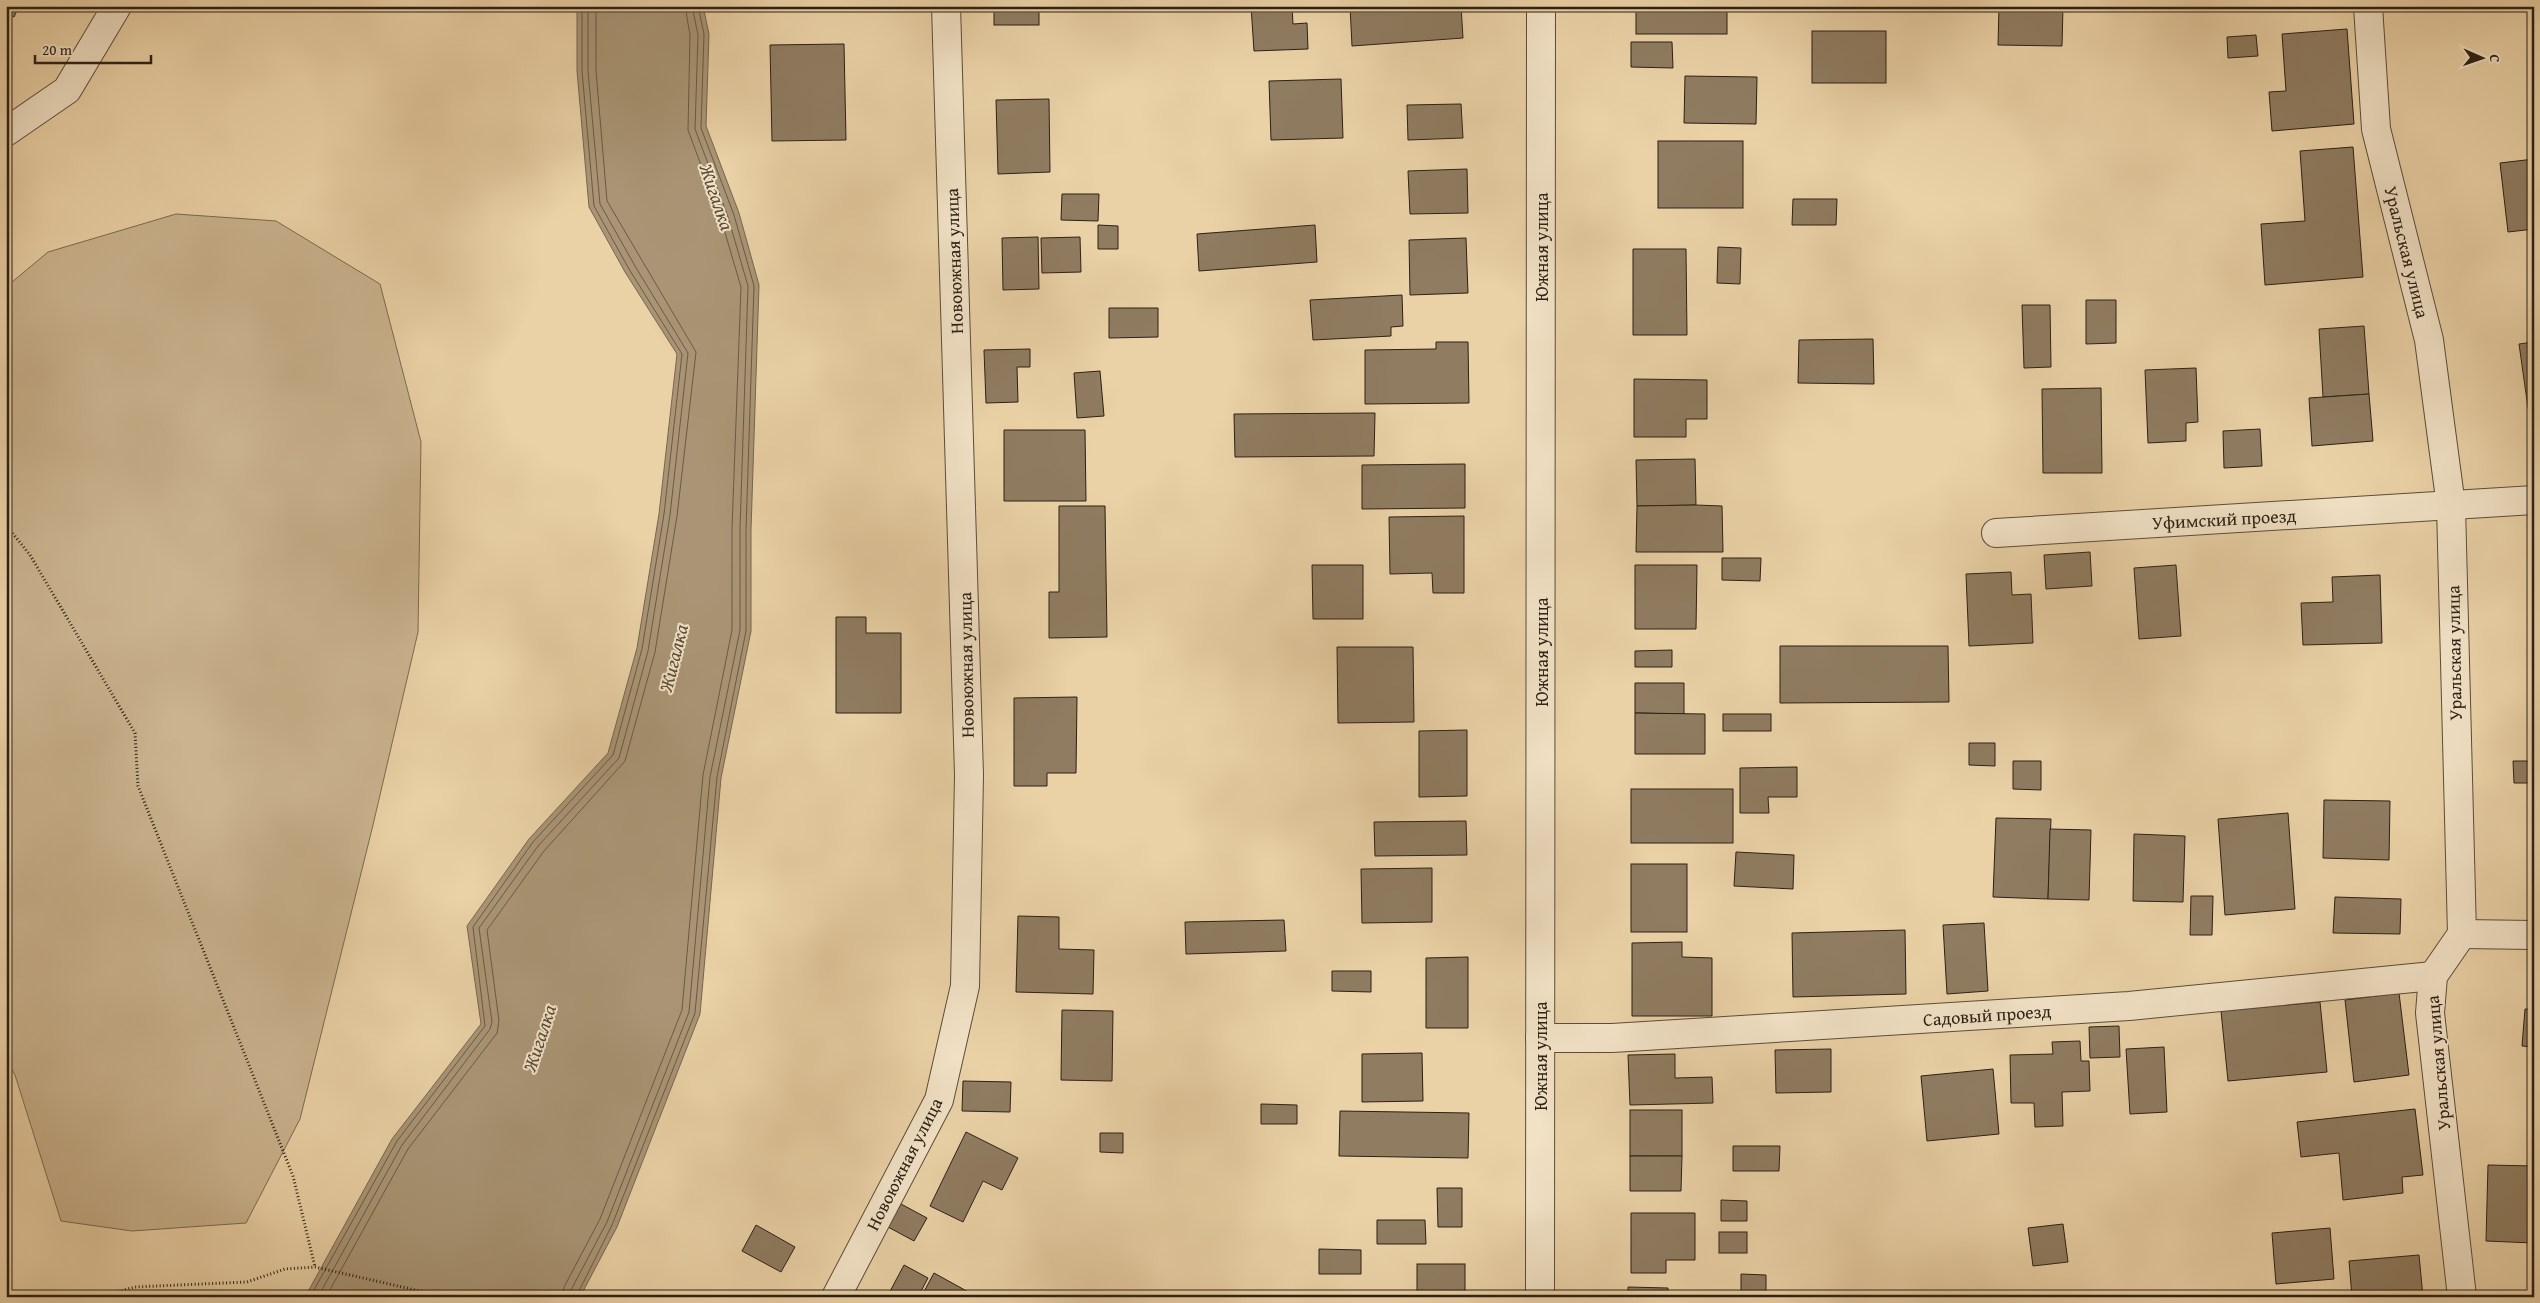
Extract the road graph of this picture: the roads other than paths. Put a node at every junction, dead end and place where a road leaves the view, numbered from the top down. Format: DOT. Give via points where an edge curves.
graph roads {
  1 [pos="117,6"];
  2 [pos="946,6"];
  3 [pos="1541,6"];
  4 [pos="2368,6"];
  5 [pos="6,132"];
  6 [pos="2534,500"];
  7 [pos="2451,506"];
  8 [pos="1996,532"];
  9 [pos="2462,934"];
  10 [pos="2534,935"];
  11 [pos="2433,976"];
  12 [pos="1540,1038"];
  13 [pos="836,1297"];
  14 [pos="1540,1297"];
  15 [pos="2462,1297"];
  1 -- 5 [label="street" via="67,90"];
  2 -- 13 [label="street, Новоюжная улица" via="969,775 965,986 939,1100"];
  3 -- 12 [label="street, Южная улица"];
  4 -- 7 [label="street, Уральская улица" via="2376,129 2429,340"];
  6 -- 7 [label="street, Уфимский проезд"];
  7 -- 8 [label="street, Уфимский проезд"];
  7 -- 9 [label="street, Уральская улица"];
  9 -- 10 [label="street"];
  9 -- 11 [label="street, Уральская улица"];
  11 -- 12 [label="street, Садовый проезд" via="2129,1006 1621,1037"];
  11 -- 15 [label="street, Уральская улица" via="2430,1013"];
  12 -- 14 [label="street, Южная улица"];
}
